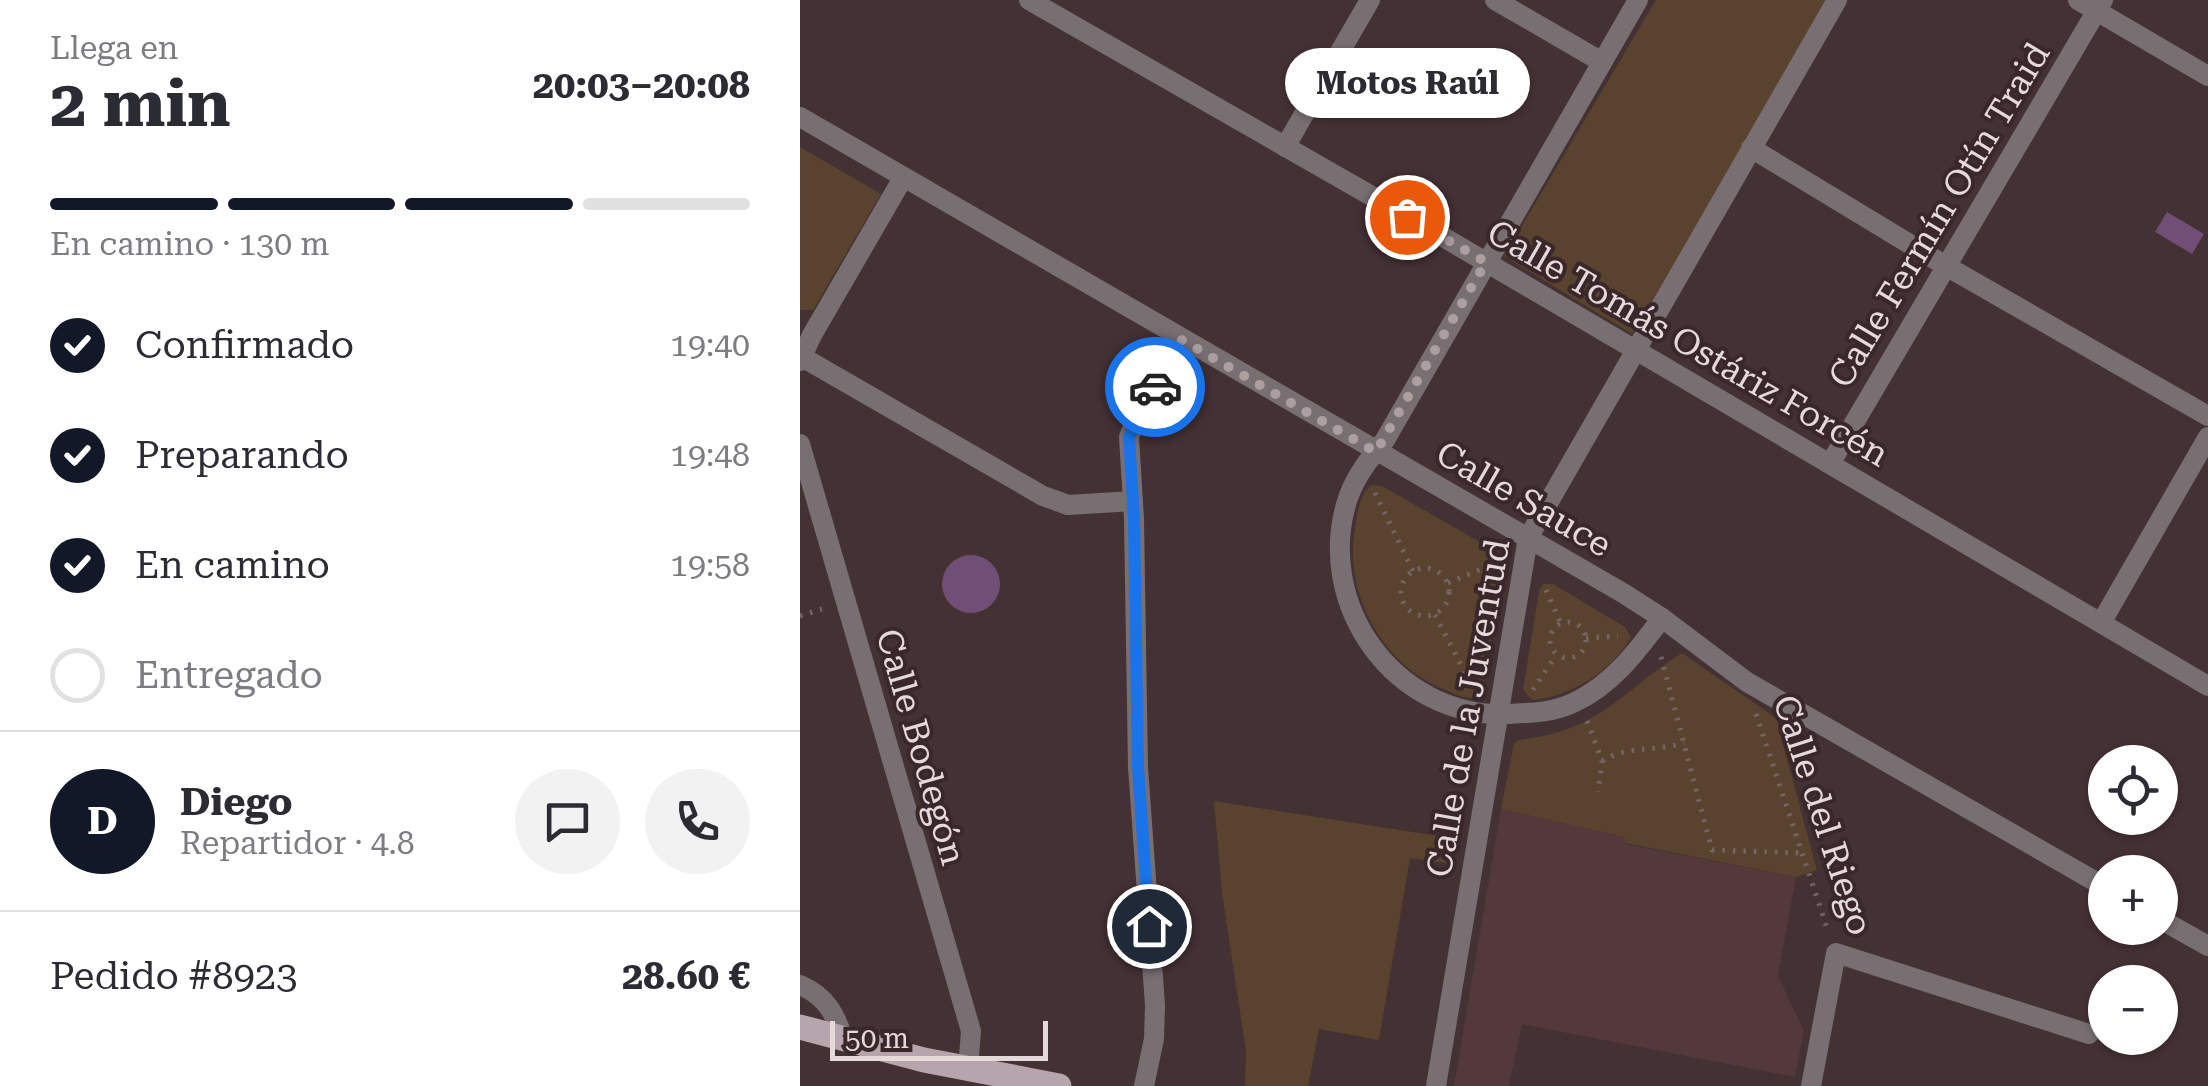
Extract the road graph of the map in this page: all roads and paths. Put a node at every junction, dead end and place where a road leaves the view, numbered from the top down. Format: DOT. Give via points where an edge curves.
graph roads {
  1 [pos="1030,0"];
  2 [pos="1370,0"];
  3 [pos="1494,0"];
  4 [pos="1638,0"];
  5 [pos="1837,0"];
  6 [pos="2093,4"];
  7 [pos="1602,62"];
  8 [pos="2208,76"];
  9 [pos="800,117"];
  10 [pos="1285,147"];
  11 [pos="1752,148"];
  12 [pos="903,178"];
  13 [pos="1486,262"];
  14 [pos="1946,266"];
  15 [pos="1182,340"];
  16 [pos="1634,350"];
  17 [pos="801,359"];
  18 [pos="2208,416"];
  19 [pos="2208,436"];
  20 [pos="800,444"];
  21 [pos="1376,452"];
  22 [pos="1830,464"];
  23 [pos="1371,485"];
  24 [pos="1133,501"];
  25 [pos="1528,538"];
  26 [pos="1505,558"];
  27 [pos="1413,571"];
  28 [pos="1542,580"];
  29 [pos="1448,583"];
  30 [pos="1435,615"];
  31 [pos="1662,618"];
  32 [pos="2101,623"];
  33 [pos="1561,624"];
  34 [pos="1630,635"];
  35 [pos="1586,638"];
  36 [pos="1655,652"];
  37 [pos="1556,655"];
  38 [pos="1747,682"];
  39 [pos="2208,686"];
  40 [pos="1478,697"];
  41 [pos="1528,698"];
  42 [pos="1498,714"];
  43 [pos="1586,718"];
  44 [pos="1684,744"];
  45 [pos="1602,762"];
  46 [pos="1598,792"];
  47 [pos="1800,853"];
  48 [pos="2088,877"];
  49 [pos="2178,928"];
  50 [pos="2208,946"];
  51 [pos="1836,953"];
  52 [pos="800,985"];
  53 [pos="800,1027"];
  54 [pos="2088,1033"];
  55 [pos="844,1040"];
  56 [pos="968,1068"];
  57 [pos="1059,1086"];
  58 [pos="1144,1086"];
  59 [pos="1436,1086"];
  60 [pos="1811,1086"];
  1 -- 10 [label="street, Calle Tomás Ostáriz Forcén"];
  2 -- 10 [label="street"];
  3 -- 7 [label="street"];
  4 -- 7 [label="street"];
  5 -- 11 [label="street, Calle de la Juventud"];
  6 -- 8 [label="street"];
  6 -- 14 [label="street, Calle Fermín Otín Traid"];
  7 -- 13 [label="street"];
  9 -- 12 [label="street, Calle Sauce"];
  10 -- 13 [label="street, Calle Tomás Ostáriz Forcén"];
  11 -- 14 [label="street"];
  11 -- 16 [label="street, Calle de la Juventud"];
  12 -- 15 [label="street, Calle Sauce"];
  12 -- 17 [label="street"];
  13 -- 16 [label="street, Calle Tomás Ostáriz Forcén"];
  13 -- 21 [label="street"];
  14 -- 18 [label="street"];
  14 -- 22 [label="street, Calle Fermín Otín Traid"];
  15 -- 21 [label="street, Calle Sauce"];
  15 -- 24 [label="street" via="1130,429"];
  16 -- 22 [label="street, Calle Tomás Ostáriz Forcén"];
  16 -- 25 [label="street, Calle de la Juventud"];
  17 -- 24 [label="street" via="1043,496 1068,505"];
  19 -- 32 [label="street"];
  20 -- 56 [label="street, Calle Bodegón" via="970,1031"];
  21 -- 25 [label="street, Calle Sauce"];
  21 -- 42 [label="street" via="1358,476 1341,555 1364,639 1418,692 1457,710"];
  22 -- 32 [label="street, Calle Tomás Ostáriz Forcén"];
  23 -- 27 [label="path"];
  24 -- 58 [label="street" via="1138,767 1155,1005"];
  25 -- 31 [label="street, Calle Sauce"];
  25 -- 42 [label="street, Calle de la Juventud"];
  26 -- 29 [label="path"];
  27 -- 29 [label="path" via="1433,569"];
  27 -- 30 [label="path" via="1402,583 1401,599 1411,612"];
  28 -- 33 [label="path"];
  29 -- 30 [label="path" via="1448,601"];
  30 -- 40 [label="path"];
  31 -- 38 [label="street, Calle Sauce"];
  31 -- 42 [label="street" via="1627,664 1587,696 1549,711"];
  32 -- 39 [label="street, Calle Tomás Ostáriz Forcén"];
  33 -- 35 [label="path" via="1576,624"];
  33 -- 37 [label="path" via="1549,639"];
  34 -- 35 [label="path"];
  35 -- 37 [label="path" via="1579,655"];
  36 -- 44 [label="path"];
  37 -- 41 [label="path"];
  38 -- 47 [label="path, Calle del Riego"];
  38 -- 48 [label="street, Calle Sauce"];
  42 -- 59 [label="street, Calle de la Juventud"];
  43 -- 45 [label="path"];
  44 -- 45 [label="path" via="1620,751"];
  44 -- 47 [label="path" via="1712,850"];
  45 -- 46 [label="path"];
  47 -- 51 [label="path, Calle del Riego"];
  49 -- 50 [label="street"];
  51 -- 54 [label="street"];
  51 -- 60 [label="street, Calle del Riego"];
  52 -- 55 [label="street" via="825,1001"];
  53 -- 55 [label="main road"];
  55 -- 56 [label="main road"];
  56 -- 57 [label="main road"];
}
